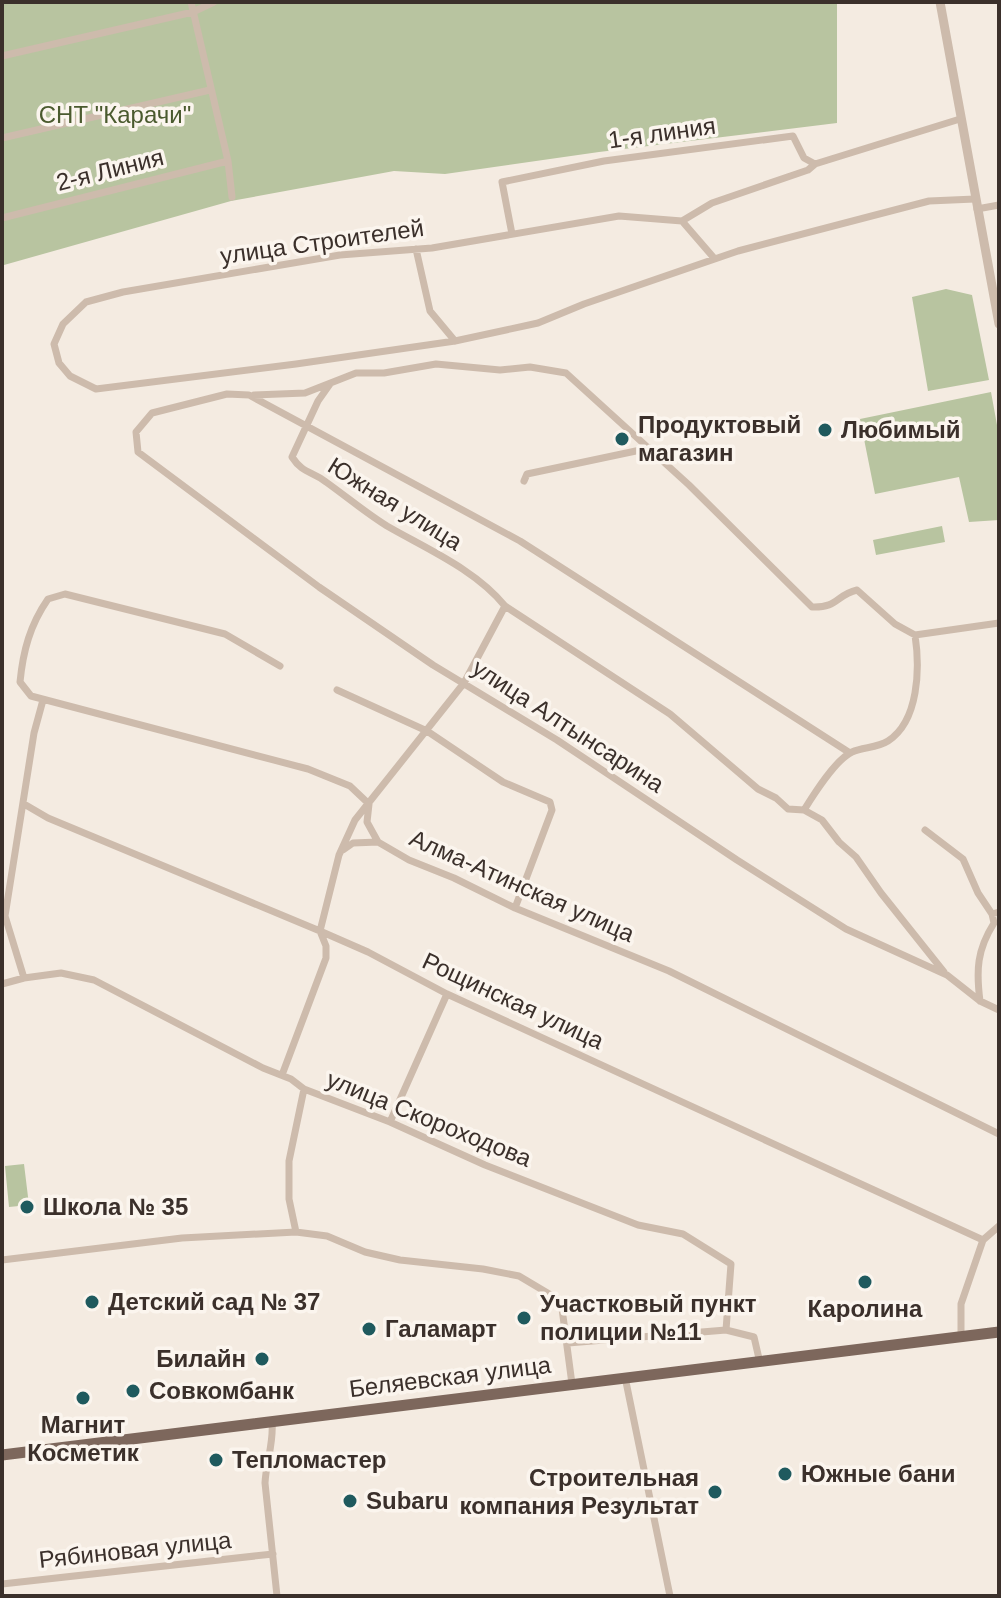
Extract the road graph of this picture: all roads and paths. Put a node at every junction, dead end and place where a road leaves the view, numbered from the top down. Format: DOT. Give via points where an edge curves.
graph roads {
  1 [pos="191,2"];
  2 [pos="214,2"];
  3 [pos="940,2"];
  4 [pos="193,12"];
  5 [pos="2,56"];
  6 [pos="210,90"];
  7 [pos="960,119"];
  8 [pos="2,138"];
  9 [pos="228,161"];
  10 [pos="815,164"];
  11 [pos="232,197"];
  12 [pos="976,204"];
  13 [pos="999,205"];
  14 [pos="2,218"];
  15 [pos="682,221"];
  16 [pos="512,234"];
  17 [pos="416,249"];
  18 [pos="714,258"];
  19 [pos="999,324"];
  20 [pos="455,341"];
  21 [pos="330,384"];
  22 [pos="249,395"];
  23 [pos="307,426"];
  24 [pos="650,448"];
  25 [pos="524,481"];
  26 [pos="505,606"];
  27 [pos="999,623"];
  28 [pos="915,635"];
  29 [pos="280,666"];
  30 [pos="464,683"];
  31 [pos="337,690"];
  32 [pos="43,700"];
  33 [pos="427,731"];
  34 [pos="850,753"];
  35 [pos="24,804"];
  36 [pos="369,804"];
  37 [pos="804,810"];
  38 [pos="925,830"];
  39 [pos="378,842"];
  40 [pos="339,855"];
  41 [pos="515,908"];
  42 [pos="996,913"];
  43 [pos="3,918"];
  44 [pos="320,931"];
  45 [pos="947,975"];
  46 [pos="24,978"];
  47 [pos="2,984"];
  48 [pos="447,994"];
  49 [pos="980,1001"];
  50 [pos="995,1009"];
  51 [pos="282,1075"];
  52 [pos="304,1089"];
  53 [pos="390,1122"];
  54 [pos="999,1134"];
  55 [pos="999,1226"];
  56 [pos="296,1232"];
  57 [pos="983,1240"];
  58 [pos="2,1260"];
  59 [pos="726,1330"];
  60 [pos="999,1332"];
  61 [pos="961,1336"];
  62 [pos="568,1343"];
  63 [pos="760,1363"];
  64 [pos="625,1377"];
  65 [pos="572,1384"];
  66 [pos="272,1422"];
  67 [pos="2,1455"];
  68 [pos="273,1554"];
  69 [pos="2,1584"];
  70 [pos="277,1596"];
  71 [pos="670,1596"];
  1 -- 4 [label="street"];
  2 -- 4 [label="street"];
  3 -- 7 [label="street"];
  4 -- 5 [label="street"];
  4 -- 6 [label="street"];
  6 -- 8 [label="street"];
  6 -- 9 [label="street"];
  7 -- 10 [label="street"];
  7 -- 12 [label="street"];
  9 -- 11 [label="street"];
  9 -- 14 [label="street, 2-я Линия"];
  10 -- 15 [label="street" via="712,203"];
  10 -- 16 [label="street, 1-я линия" via="804,158 793,136 604,161 502,182"];
  12 -- 13 [label="street"];
  12 -- 18 [label="street" via="929,201"];
  12 -- 19 [label="street"];
  15 -- 16 [label="street, улица Строителей" via="619,216"];
  15 -- 18 [label="street"];
  16 -- 17 [label="street, улица Строителей"];
  17 -- 20 [label="street" via="430,311"];
  17 -- 20 [label="street, улица Строителей" via="340,255 86,302 63,324 54,344 59,363 70,376 96,389"];
  18 -- 20 [label="street" via="538,323"];
  21 -- 22 [label="street" via="305,393"];
  21 -- 23 [label="street"];
  21 -- 24 [label="street" via="356,373 436,364 566,373"];
  22 -- 23 [label="street"];
  22 -- 30 [label="street, улица Алтынсарина" via="227,394 152,413 136,432 138,452 351,610"];
  23 -- 26 [label="street, Южная улица" via="292,457 301,470 323,479 488,587"];
  23 -- 34 [label="street, Южная улица" via="520,541"];
  24 -- 25 [label="street" via="527,474"];
  24 -- 28 [label="street" via="812,607 828,607 857,590"];
  26 -- 30 [label="street"];
  26 -- 37 [label="street, Южная улица" via="670,714 758,789 788,809"];
  27 -- 28 [label="street"];
  28 -- 34 [label="street" via="918,672 901,728 888,741"];
  29 -- 32 [label="street" via="225,634 65,594 48,599 23,653 20,682 31,696"];
  30 -- 33 [label="street"];
  30 -- 45 [label="street, улица Алтынсарина" via="846,929"];
  31 -- 33 [label="street"];
  32 -- 35 [label="street"];
  32 -- 36 [label="street" via="308,769 350,786"];
  33 -- 36 [label="street"];
  33 -- 41 [label="street" via="503,782 550,802 552,810"];
  34 -- 37 [label="street"];
  35 -- 43 [label="street"];
  35 -- 44 [label="street, Рощинская улица"];
  36 -- 39 [label="street, Алма-Атинская улица" via="367,822"];
  36 -- 40 [label="street"];
  37 -- 45 [label="street, Южная улица" via="822,820 856,857"];
  38 -- 42 [label="street" via="963,859 978,893"];
  39 -- 40 [label="street" via="347,845"];
  39 -- 41 [label="street, Алма-Атинская улица"];
  40 -- 44 [label="street"];
  41 -- 54 [label="street, Алма-Атинская улица" via="669,971"];
  42 -- 49 [label="street" via="977,963"];
  43 -- 46 [label="street"];
  44 -- 48 [label="street, Рощинская улица"];
  44 -- 51 [label="street" via="326,958"];
  45 -- 49 [label="street, улица Алтынсарина"];
  46 -- 47 [label="street, улица Скороходова"];
  46 -- 51 [label="street, улица Скороходова" via="61,973 94,980"];
  48 -- 53 [label="street"];
  48 -- 57 [label="street, Рощинская улица"];
  49 -- 50 [label="street, улица Алтынсарина"];
  51 -- 52 [label="street, улица Скороходова"];
  52 -- 53 [label="street, улица Скороходова"];
  52 -- 56 [label="street" via="289,1161"];
  53 -- 59 [label="street, улица Скороходова" via="638,1225 683,1234 731,1264"];
  55 -- 57 [label="street"];
  56 -- 58 [label="street" via="182,1238"];
  56 -- 62 [label="street" via="327,1236 400,1260 519,1276 561,1301"];
  57 -- 61 [label="street" via="961,1304"];
  59 -- 62 [label="street"];
  59 -- 63 [label="street" via="754,1337"];
  60 -- 61 [label="main road, Беляевская улица"];
  61 -- 63 [label="main road, Беляевская улица"];
  62 -- 65 [label="street"];
  63 -- 64 [label="main road, Беляевская улица"];
  64 -- 65 [label="main road, Беляевская улица"];
  64 -- 71 [label="street"];
  65 -- 66 [label="main road, Беляевская улица"];
  66 -- 67 [label="main road, Беляевская улица"];
  66 -- 68 [label="street" via="265,1483"];
  68 -- 69 [label="street, Рябиновая улица"];
  68 -- 70 [label="street"];
}
